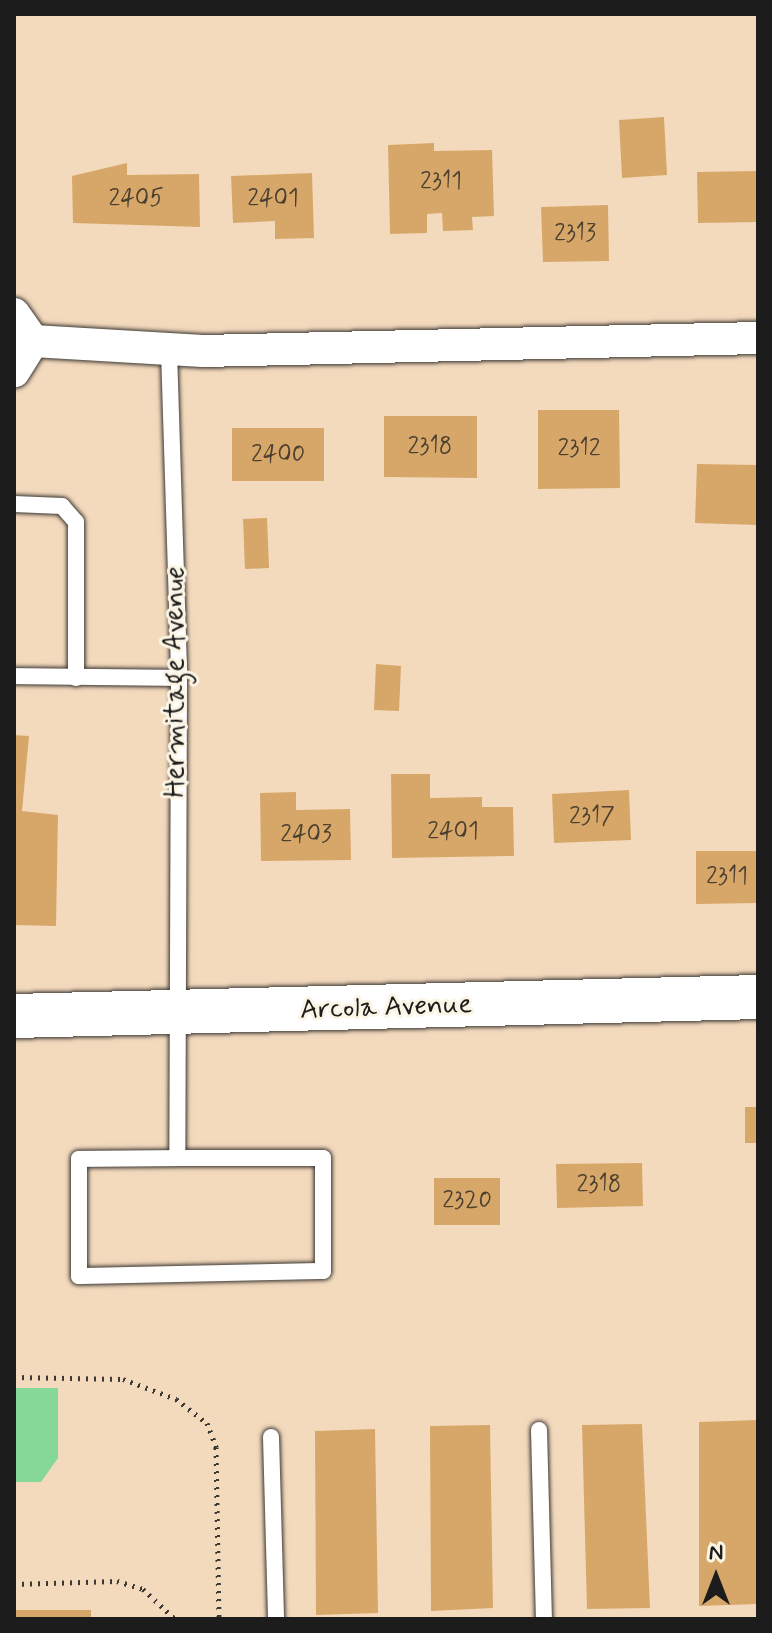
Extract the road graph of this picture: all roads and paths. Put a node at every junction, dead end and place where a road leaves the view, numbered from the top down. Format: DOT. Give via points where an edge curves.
graph roads {
  1 [pos="14,314"];
  2 [pos="758,338"];
  3 [pos="33,341"];
  4 [pos="169,351"];
  5 [pos="14,372"];
  6 [pos="14,504"];
  7 [pos="14,676"];
  8 [pos="76,678"];
  9 [pos="179,678"];
  10 [pos="758,997"];
  11 [pos="174,1013"];
  12 [pos="14,1016"];
  13 [pos="177,1158"];
  14 [pos="14,1377"];
  15 [pos="539,1430"];
  16 [pos="271,1437"];
  17 [pos="14,1584"];
  18 [pos="175,1619"];
  19 [pos="219,1619"];
  20 [pos="276,1619"];
  21 [pos="544,1619"];
  1 -- 3 [label="street"];
  2 -- 4 [label="street"];
  3 -- 4 [label="street"];
  3 -- 5 [label="street"];
  4 -- 9 [label="lane, Hermitage Avenue"];
  6 -- 8 [label="lane" via="62,506 76,522"];
  7 -- 8 [label="lane"];
  8 -- 9 [label="lane"];
  9 -- 11 [label="lane, Hermitage Avenue"];
  10 -- 11 [label="street, Arcola Avenue"];
  11 -- 12 [label="street, Arcola Avenue"];
  11 -- 13 [label="lane, Hermitage Avenue"];
  13 -- 13 [label="lane" via="323,1158 323,1271 79,1276 79,1159"];
  14 -- 19 [label="path" via="123,1379 176,1399 207,1423 216,1447"];
  15 -- 21 [label="lane"];
  16 -- 20 [label="lane"];
  17 -- 18 [label="path" via="117,1581 143,1589"];
}
